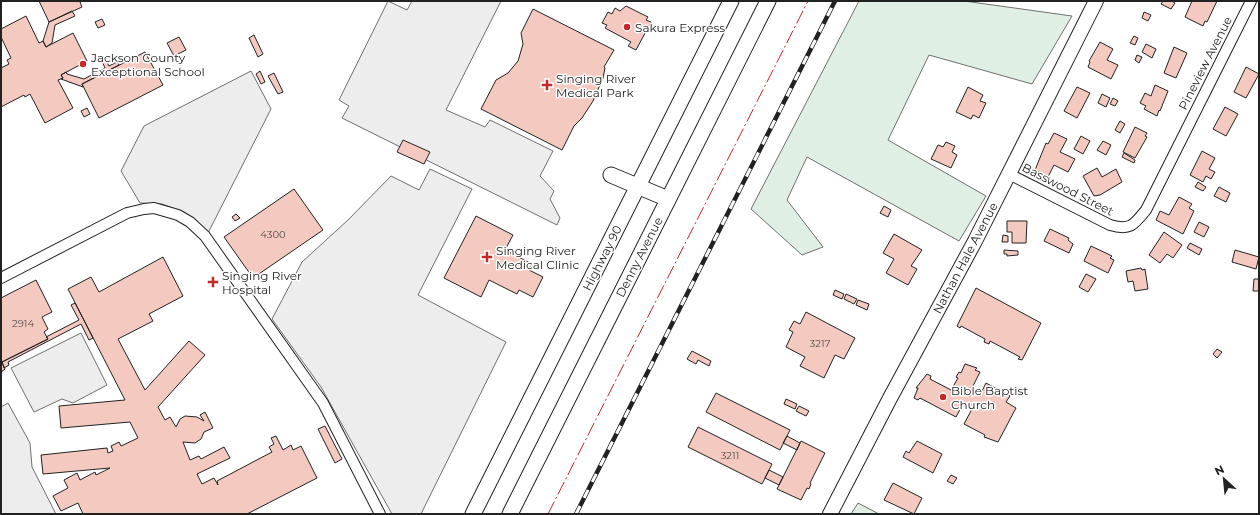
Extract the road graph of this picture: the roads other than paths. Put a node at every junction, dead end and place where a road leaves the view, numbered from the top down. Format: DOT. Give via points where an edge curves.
graph roads {
  1 [pos="731,1"];
  2 [pos="768,1"];
  3 [pos="1096,1"];
  4 [pos="1252,1"];
  5 [pos="1182,136"];
  6 [pos="1009,174"];
  7 [pos="611,175"];
  8 [pos="638,186"];
  9 [pos="668,199"];
  10 [pos="1,278"];
  11 [pos="380,514"];
  12 [pos="472,514"];
  13 [pos="510,514"];
  14 [pos="830,514"];
  1 -- 8 [label="main road, Highway 90"];
  2 -- 9 [label="main road, Denny Avenue"];
  3 -- 6 [label="street, Nathan Hale Avenue"];
  4 -- 5 [label="street, Pineview Avenue"];
  5 -- 6 [label="street, Basswood Street" via="1146,210 1127,228 1110,226 1094,219"];
  6 -- 14 [label="street, Nathan Hale Avenue"];
  7 -- 8 [label="main road"];
  8 -- 9 [label="main road"];
  8 -- 12 [label="main road, Highway 90"];
  9 -- 13 [label="main road, Denny Avenue"];
  10 -- 11 [label="street" via="127,213 154,208 168,211 190,222 205,236 323,403"];
}
